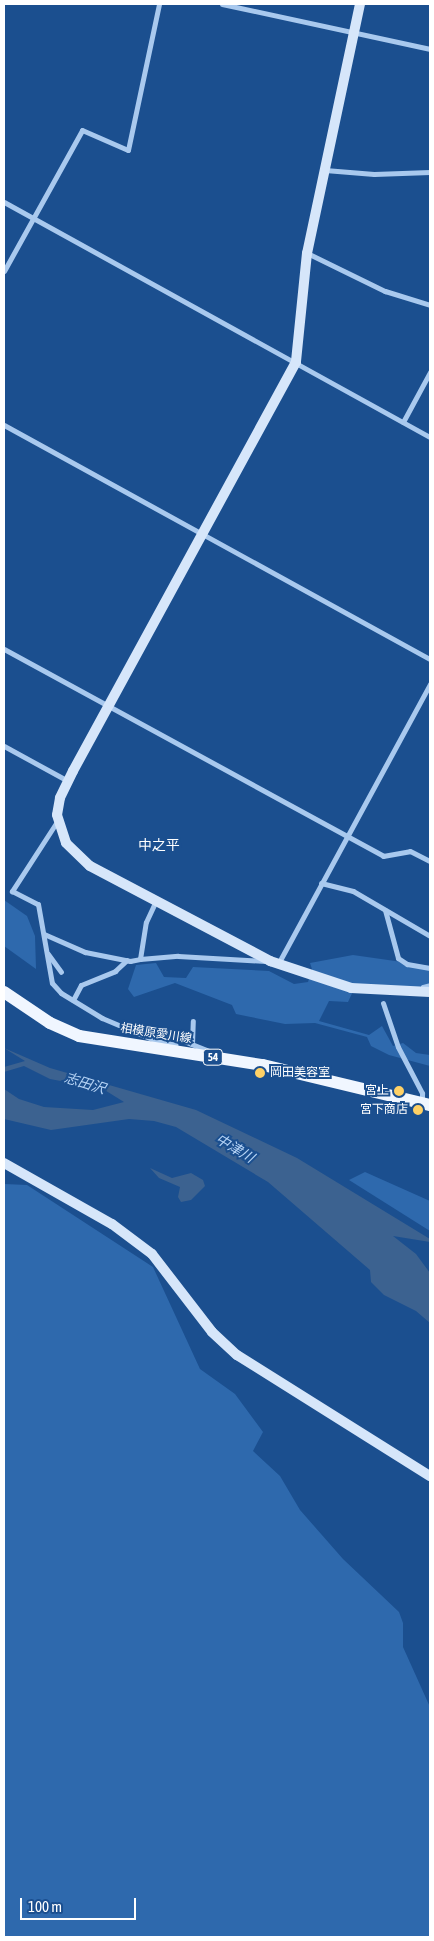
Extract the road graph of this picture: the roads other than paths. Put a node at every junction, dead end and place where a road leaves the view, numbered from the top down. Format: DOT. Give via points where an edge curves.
graph roads {
  1 [pos="159,4"];
  2 [pos="222,4"];
  3 [pos="360,4"];
  4 [pos="354,32"];
  5 [pos="430,48"];
  6 [pos="324,170"];
  7 [pos="430,172"];
  8 [pos="4,202"];
  9 [pos="33,218"];
  10 [pos="307,254"];
  11 [pos="4,272"];
  12 [pos="430,305"];
  13 [pos="296,362"];
  14 [pos="430,372"];
  15 [pos="403,422"];
  16 [pos="4,425"];
  17 [pos="430,437"];
  18 [pos="203,535"];
  19 [pos="4,649"];
  20 [pos="430,659"];
  21 [pos="430,684"];
  22 [pos="108,706"];
  23 [pos="4,746"];
  24 [pos="68,781"];
  25 [pos="58,820"];
  26 [pos="347,836"];
  27 [pos="430,861"];
  28 [pos="321,883"];
  29 [pos="156,901"];
  30 [pos="385,910"];
  31 [pos="44,934"];
  32 [pos="430,936"];
  33 [pos="47,953"];
  34 [pos="140,959"];
  35 [pos="126,960"];
  36 [pos="274,962"];
  37 [pos="430,968"];
  38 [pos="60,972"];
  39 [pos="428,989"];
  40 [pos="4,992"];
  41 [pos="73,1000"];
  42 [pos="383,1003"];
  43 [pos="193,1021"];
  44 [pos="158,1032"];
  45 [pos="192,1044"];
  46 [pos="176,1051"];
  47 [pos="219,1058"];
  48 [pos="426,1104"];
  49 [pos="4,1163"];
  50 [pos="430,1476"];
  1 -- 9 [label="street" via="128,150 82,130"];
  2 -- 4 [label="street"];
  3 -- 4 [label="street"];
  4 -- 5 [label="street"];
  4 -- 6 [label="street"];
  6 -- 7 [label="street" via="374,174"];
  6 -- 10 [label="street"];
  8 -- 9 [label="street"];
  9 -- 11 [label="street"];
  9 -- 13 [label="street"];
  10 -- 12 [label="street" via="385,291"];
  10 -- 13 [label="street"];
  13 -- 15 [label="street"];
  13 -- 18 [label="street"];
  14 -- 15 [label="street"];
  15 -- 17 [label="street"];
  16 -- 18 [label="street"];
  18 -- 20 [label="street"];
  18 -- 22 [label="street"];
  19 -- 22 [label="street"];
  21 -- 26 [label="street"];
  22 -- 24 [label="street"];
  22 -- 26 [label="street"];
  23 -- 24 [label="street"];
  24 -- 25 [label="street" via="60,798"];
  25 -- 29 [label="street" via="66,843 78,857"];
  25 -- 31 [label="street" via="12,888 38,904"];
  26 -- 27 [label="street" via="383,856 410,851"];
  26 -- 28 [label="street"];
  28 -- 30 [label="street" via="346,888"];
  28 -- 36 [label="street"];
  29 -- 34 [label="street" via="146,922"];
  29 -- 36 [label="street"];
  30 -- 32 [label="street"];
  30 -- 37 [label="street" via="398,958 407,964"];
  31 -- 33 [label="street"];
  31 -- 35 [label="street" via="85,952"];
  33 -- 38 [label="street"];
  33 -- 41 [label="street" via="52,984"];
  34 -- 35 [label="street"];
  34 -- 36 [label="street" via="178,956"];
  35 -- 41 [label="street" via="115,971 81,985"];
  36 -- 39 [label="street" via="356,989"];
  40 -- 46 [label="main road, 相模原愛川線 / 54" via="67,1032"];
  41 -- 46 [label="street" via="102,1018 154,1040 175,1045"];
  42 -- 48 [label="street" via="398,1047"];
  43 -- 45 [label="street"];
  44 -- 45 [label="street"];
  45 -- 47 [label="street" via="218,1053"];
  46 -- 47 [label="main road, 相模原愛川線 / 54"];
  47 -- 48 [label="main road, 相模原愛川線 / 54" via="309,1074"];
  49 -- 50 [label="street" via="112,1224 152,1254 212,1332 237,1354"];
}
